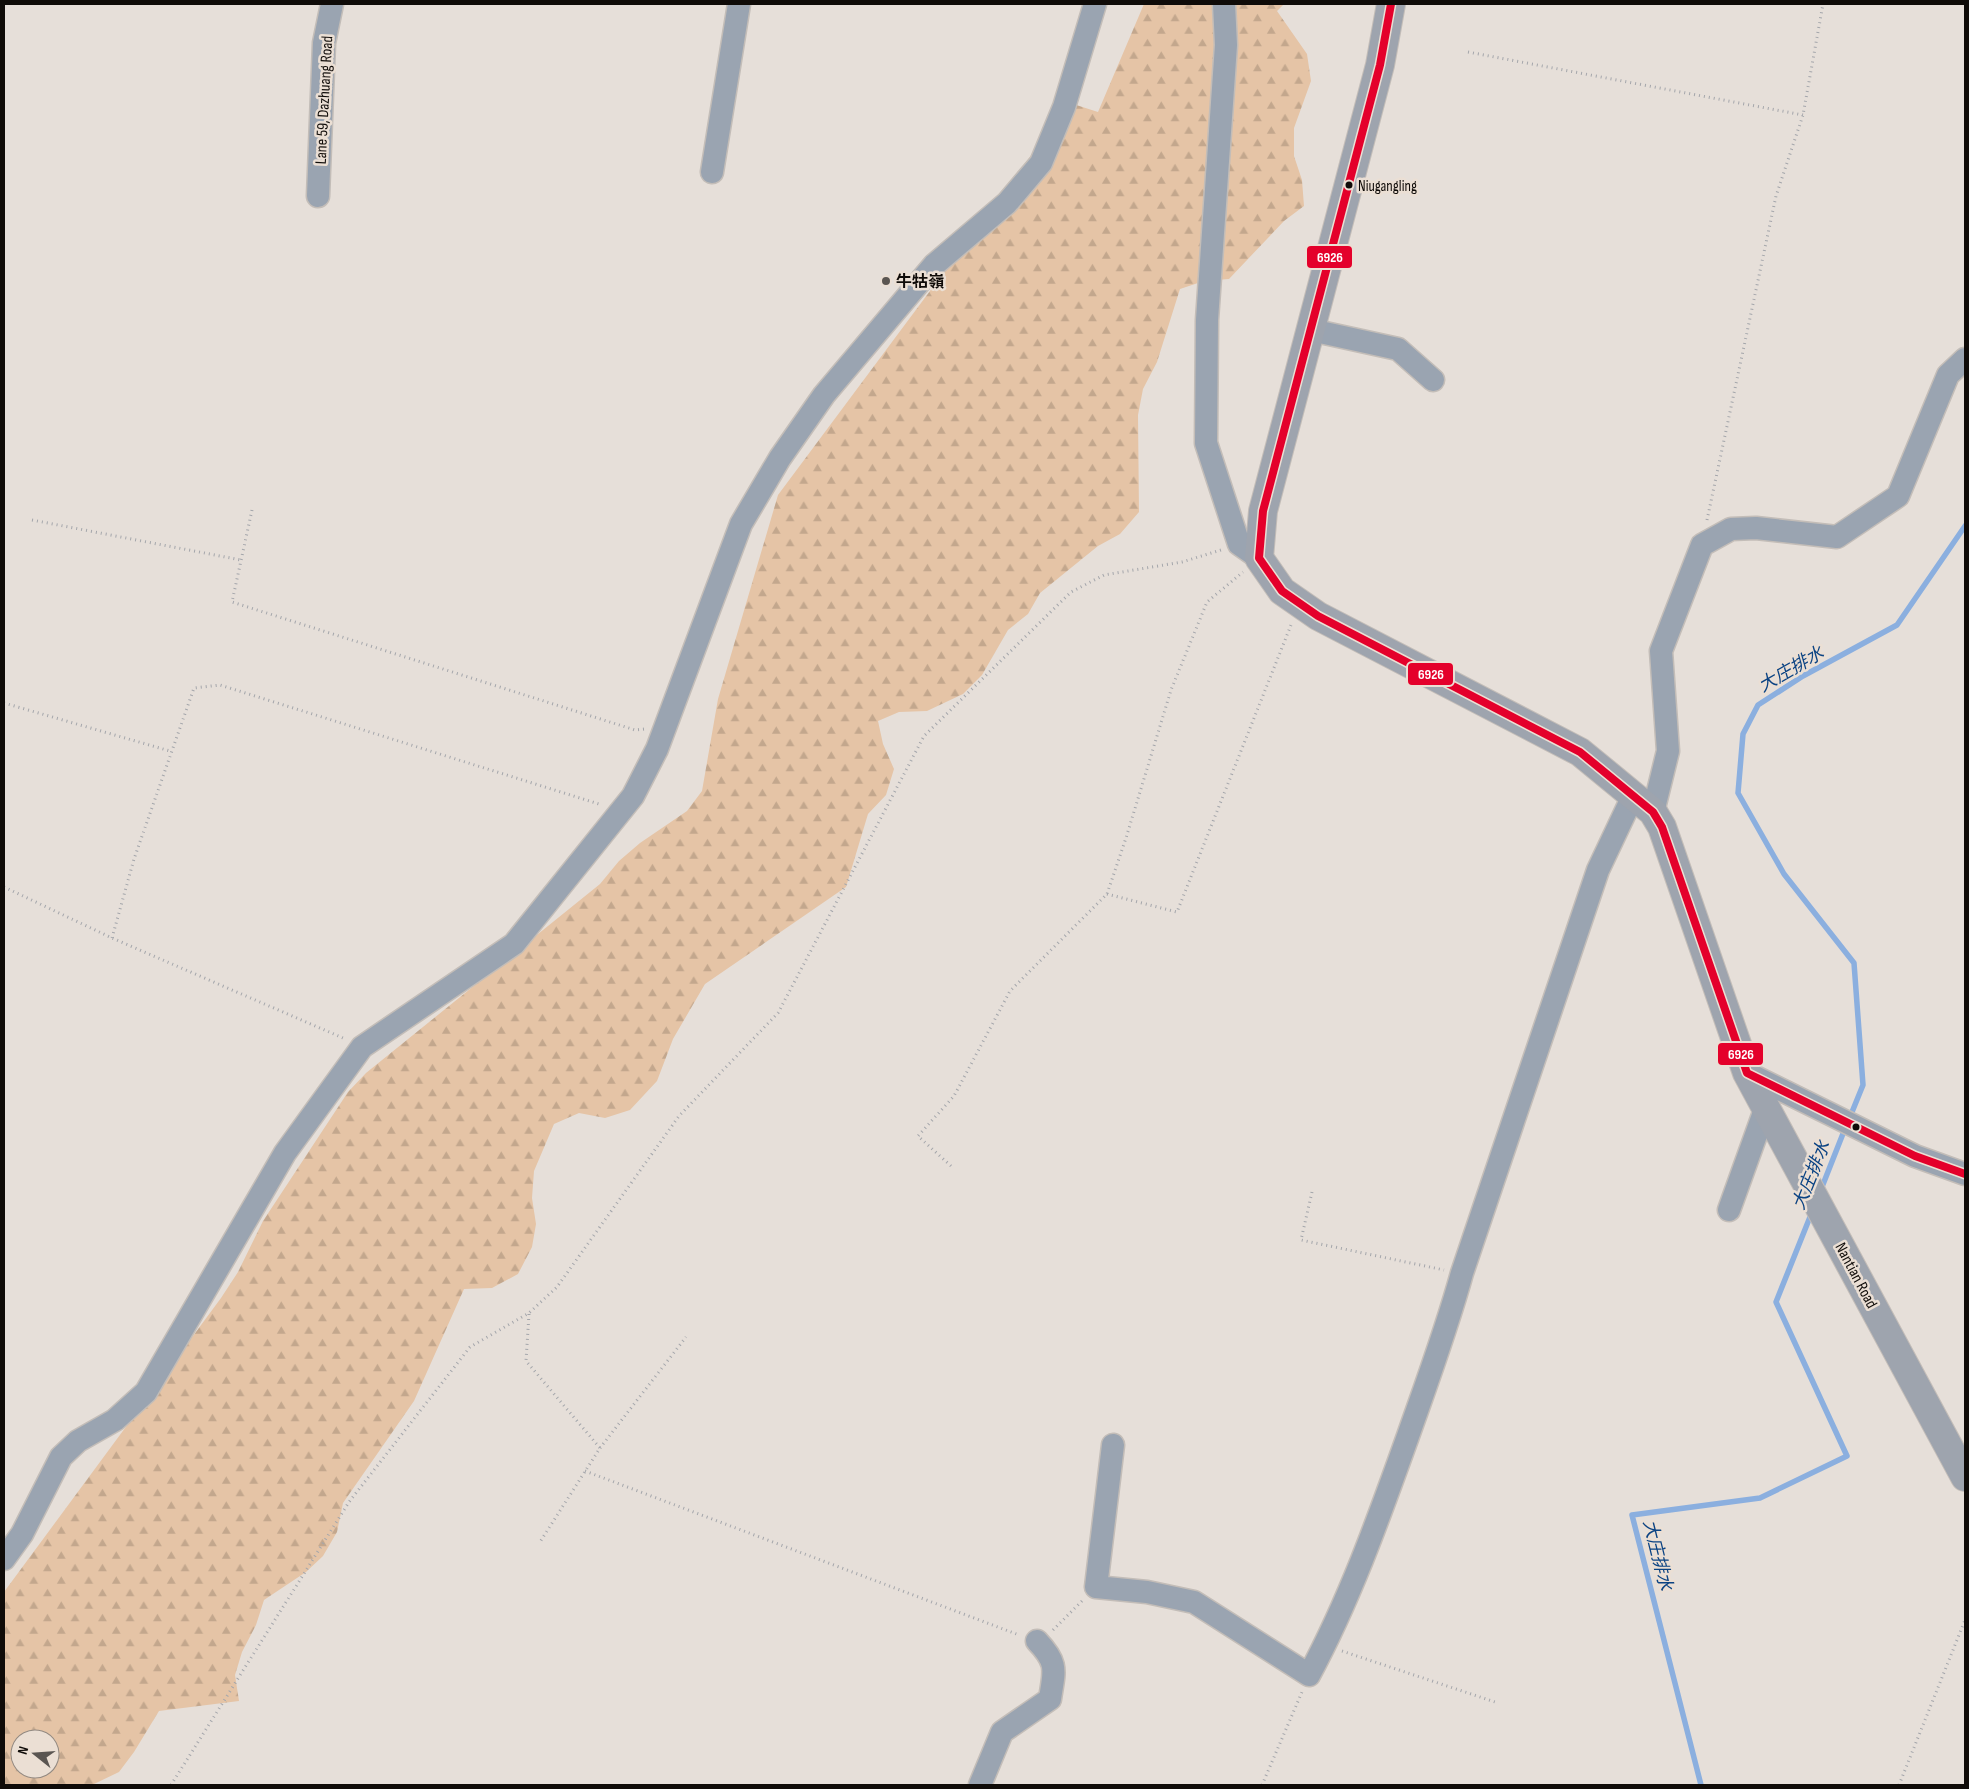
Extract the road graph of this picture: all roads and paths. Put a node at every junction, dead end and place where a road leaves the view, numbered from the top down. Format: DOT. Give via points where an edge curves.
graph roads {
  1 [pos="332,4"];
  2 [pos="739,4"];
  3 [pos="1095,4"];
  4 [pos="1224,4"];
  5 [pos="1391,4"];
  6 [pos="1823,4"];
  7 [pos="1468,52"];
  8 [pos="1803,115"];
  9 [pos="712,172"];
  10 [pos="318,196"];
  11 [pos="1311,330"];
  12 [pos="1965,359"];
  13 [pos="1433,380"];
  14 [pos="252,510"];
  15 [pos="32,520"];
  16 [pos="1702,545"];
  17 [pos="1249,551"];
  18 [pos="241,560"];
  19 [pos="1300,603"];
  20 [pos="4,703"];
  21 [pos="665,726"];
  22 [pos="170,751"];
  23 [pos="599,804"];
  24 [pos="1643,804"];
  25 [pos="4,887"];
  26 [pos="1107,894"];
  27 [pos="112,938"];
  28 [pos="362,1047"];
  29 [pos="1747,1073"];
  30 [pos="1766,1107"];
  31 [pos="951,1166"];
  32 [pos="1965,1174"];
  33 [pos="1312,1192"];
  34 [pos="1729,1210"];
  35 [pos="1462,1273"];
  36 [pos="529,1314"];
  37 [pos="686,1337"];
  38 [pos="1114,1445"];
  39 [pos="600,1448"];
  40 [pos="585,1471"];
  41 [pos="1965,1477"];
  42 [pos="540,1542"];
  43 [pos="4,1559"];
  44 [pos="1096,1587"];
  45 [pos="1965,1620"];
  46 [pos="1037,1641"];
  47 [pos="1325,1646"];
  48 [pos="1309,1675"];
  49 [pos="1498,1703"];
  50 [pos="171,1785"];
  51 [pos="980,1785"];
  52 [pos="1262,1785"];
  53 [pos="1899,1785"];
  1 -- 10 [label="street, Lane 59, Dazhuang Road" via="324,43"];
  2 -- 9 [label="street"];
  3 -- 21 [label="street" via="1064,108 1041,162 1007,203 934,265 824,395 780,458 741,524"];
  4 -- 17 [label="street" via="1226,45 1206,320 1206,442"];
  5 -- 11 [label="main road" via="1380,65"];
  6 -- 8 [label="path"];
  7 -- 8 [label="path"];
  8 -- 16 [label="path" via="1776,196"];
  11 -- 13 [label="street" via="1398,349"];
  11 -- 17 [label="main road" via="1263,512"];
  12 -- 16 [label="street" via="1948,375 1898,496 1837,537 1756,528 1731,529"];
  14 -- 18 [label="path"];
  15 -- 18 [label="path"];
  16 -- 24 [label="street" via="1661,651 1668,751"];
  17 -- 19 [label="main road, Nantian Road" via="1282,591"];
  17 -- 26 [label="path" via="1207,602 1170,690"];
  17 -- 36 [label="path" via="1104,575 1071,592 924,736 778,1013 679,1116 557,1287"];
  18 -- 21 [label="path" via="232,602 635,730"];
  19 -- 24 [label="main road, Nantian Road" via="1318,616 1580,752"];
  19 -- 26 [label="path" via="1177,912"];
  20 -- 22 [label="path"];
  21 -- 28 [label="street" via="633,796 514,944"];
  22 -- 23 [label="path" via="194,688 220,685"];
  22 -- 27 [label="path"];
  24 -- 29 [label="main road, Nantian Road" via="1662,826"];
  24 -- 35 [label="street" via="1598,870"];
  25 -- 27 [label="path"];
  26 -- 31 [label="path" via="1010,991 954,1096 918,1136"];
  27 -- 28 [label="path"];
  28 -- 43 [label="street" via="285,1153 146,1392 116,1420 78,1441 61,1457 22,1534"];
  29 -- 30 [label="main road, Nantian Road"];
  29 -- 32 [label="street" via="1854,1128 1915,1156"];
  30 -- 34 [label="street"];
  30 -- 41 [label="main road, Nantian Road"];
  33 -- 35 [label="path" via="1302,1240"];
  35 -- 47 [label="street" via="1374,1532"];
  36 -- 39 [label="path" via="526,1361"];
  36 -- 50 [label="path" via="470,1346 350,1502"];
  37 -- 39 [label="path"];
  38 -- 44 [label="street"];
  39 -- 40 [label="path"];
  40 -- 42 [label="path"];
  40 -- 46 [label="path"];
  44 -- 46 [label="path" via="1051,1632"];
  44 -- 48 [label="street" via="1147,1592 1194,1602"];
  45 -- 53 [label="path"];
  46 -- 51 [label="street" via="1055,1667 1050,1699 1002,1732"];
  47 -- 48 [label="street"];
  47 -- 49 [label="path"];
  48 -- 52 [label="path"];
}
